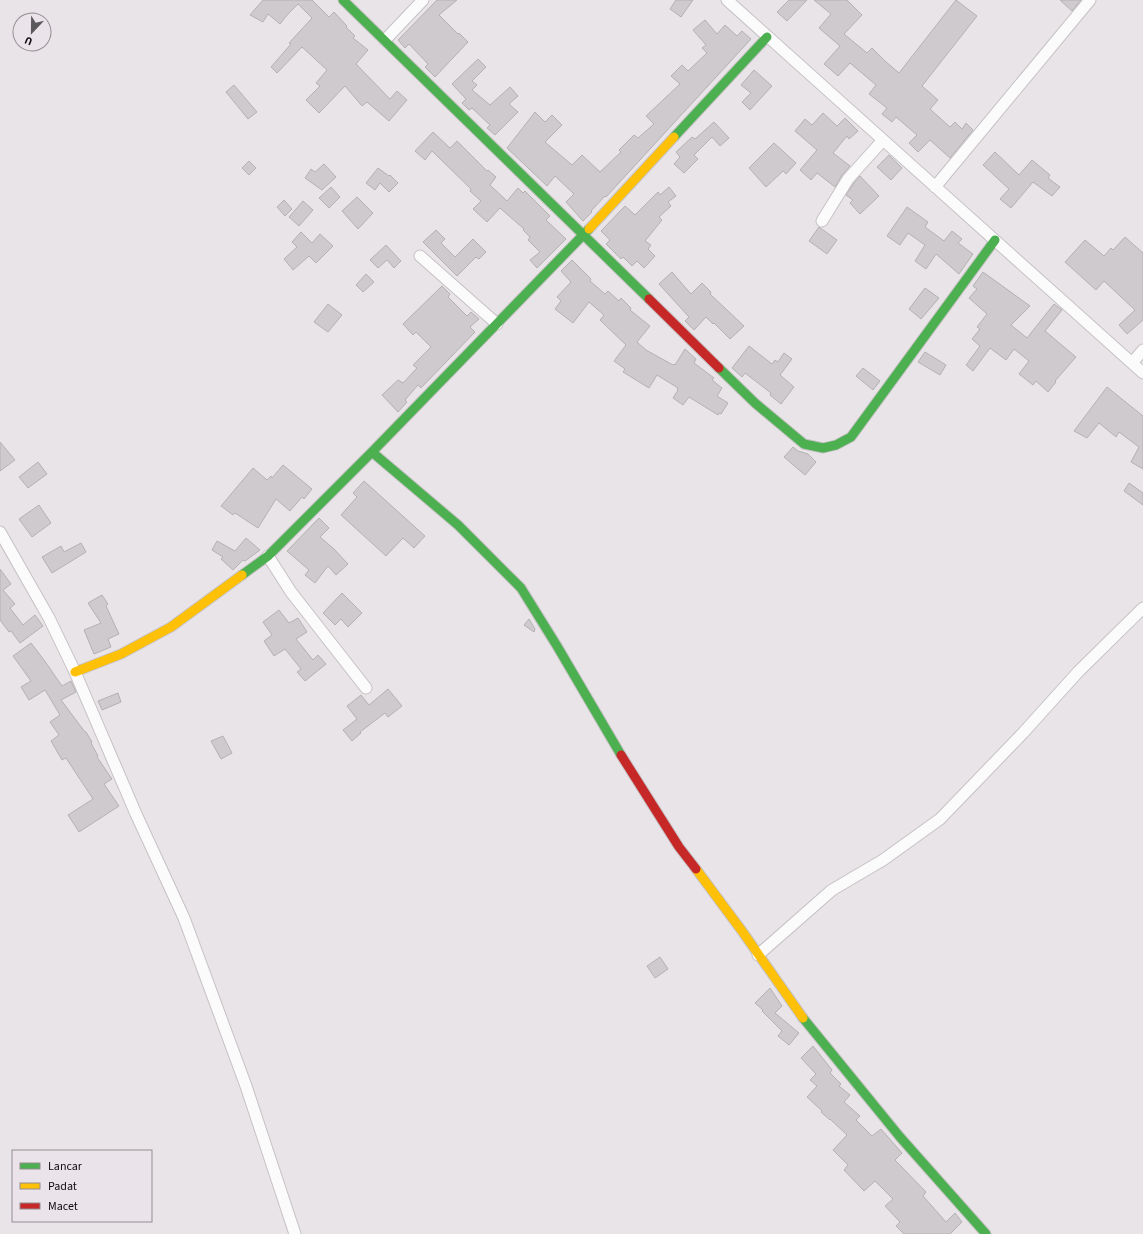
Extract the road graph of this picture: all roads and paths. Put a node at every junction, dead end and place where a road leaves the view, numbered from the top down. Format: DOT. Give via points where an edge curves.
graph roads {
  1 [pos="343,0"];
  2 [pos="423,0"];
  3 [pos="727,0"];
  4 [pos="1090,0"];
  5 [pos="767,37"];
  6 [pos="385,40"];
  7 [pos="883,140"];
  8 [pos="935,187"];
  9 [pos="822,221"];
  10 [pos="583,235"];
  11 [pos="995,240"];
  12 [pos="420,256"];
  13 [pos="497,324"];
  14 [pos="1143,350"];
  15 [pos="1132,363"];
  16 [pos="1143,373"];
  17 [pos="372,452"];
  18 [pos="0,532"];
  19 [pos="268,556"];
  20 [pos="1143,609"];
  21 [pos="75,672"];
  22 [pos="366,688"];
  23 [pos="758,955"];
  24 [pos="295,1234"];
  25 [pos="986,1234"];
  1 -- 6 [label="street"];
  2 -- 6 [label="street"];
  3 -- 5 [label="street"];
  4 -- 8 [label="street"];
  5 -- 7 [label="street"];
  5 -- 10 [label="street"];
  6 -- 10 [label="street"];
  7 -- 8 [label="street"];
  7 -- 9 [label="street" via="848,179"];
  8 -- 11 [label="street"];
  10 -- 11 [label="street" via="756,403 804,444 823,448 851,437"];
  10 -- 13 [label="street"];
  11 -- 15 [label="street"];
  12 -- 13 [label="street"];
  13 -- 17 [label="street"];
  14 -- 15 [label="street"];
  15 -- 16 [label="street"];
  17 -- 19 [label="street"];
  17 -- 23 [label="street" via="458,525 521,588 679,847"];
  18 -- 21 [label="street" via="49,618"];
  19 -- 21 [label="street" via="171,626 121,654"];
  19 -- 22 [label="street" via="291,592"];
  20 -- 23 [label="street" via="1078,672 940,819 883,860 832,890"];
  21 -- 24 [label="street" via="192,939 246,1086"];
  23 -- 25 [label="street" via="840,1066"];
}
